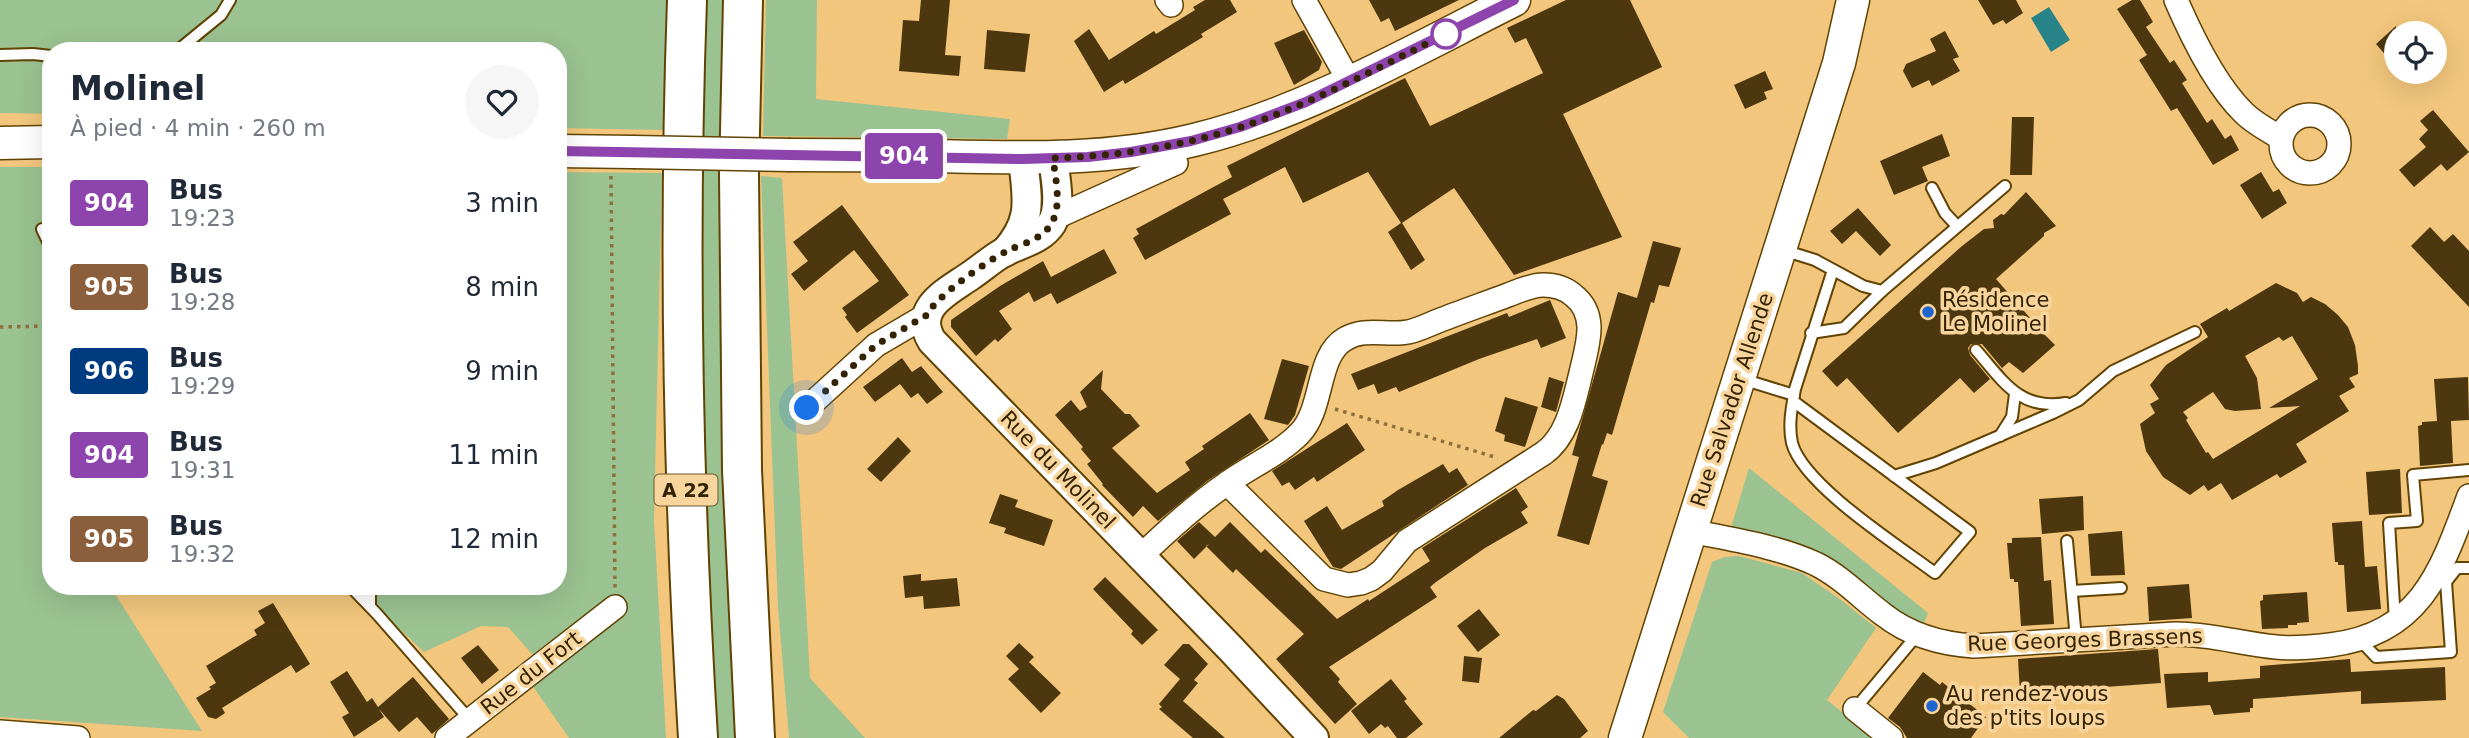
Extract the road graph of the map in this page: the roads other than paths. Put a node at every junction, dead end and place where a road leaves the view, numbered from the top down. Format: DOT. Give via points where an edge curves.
graph roads {
  1 [pos="230,0"];
  2 [pos="687,0"];
  3 [pos="743,0"];
  4 [pos="1304,0"];
  5 [pos="1514,0"];
  6 [pos="1853,0"];
  7 [pos="1865,0"];
  8 [pos="2176,0"];
  9 [pos="188,42"];
  10 [pos="0,55"];
  11 [pos="42,55"];
  12 [pos="1839,62"];
  13 [pos="1349,81"];
  14 [pos="2281,138"];
  15 [pos="42,142"];
  16 [pos="0,143"];
  17 [pos="567,152"];
  18 [pos="1038,158"];
  19 [pos="1177,163"];
  20 [pos="2005,186"];
  21 [pos="1932,188"];
  22 [pos="1054,218"];
  23 [pos="1957,226"];
  24 [pos="683,242"];
  25 [pos="1780,250"];
  26 [pos="1005,252"];
  27 [pos="1833,270"];
  28 [pos="1882,291"];
  29 [pos="927,315"];
  30 [pos="2196,332"];
  31 [pos="1811,333"];
  32 [pos="1976,350"];
  33 [pos="1740,378"];
  34 [pos="2015,394"];
  35 [pos="1793,398"];
  36 [pos="2079,400"];
  37 [pos="807,408"];
  38 [pos="2000,436"];
  39 [pos="2469,470"];
  40 [pos="1894,476"];
  41 [pos="1227,483"];
  42 [pos="2469,496"];
  43 [pos="1691,531"];
  44 [pos="2067,541"];
  45 [pos="1141,556"];
  46 [pos="2469,568"];
  47 [pos="2441,578"];
  48 [pos="2121,588"];
  49 [pos="2072,591"];
  50 [pos="359,595"];
  51 [pos="370,595"];
  52 [pos="370,606"];
  53 [pos="615,607"];
  54 [pos="748,624"];
  55 [pos="2395,624"];
  56 [pos="1917,635"];
  57 [pos="2076,639"];
  58 [pos="2360,640"];
  59 [pos="1855,709"];
  60 [pos="470,720"];
  61 [pos="0,732"];
  62 [pos="78,738"];
  63 [pos="447,738"];
  64 [pos="679,738"];
  65 [pos="698,738"];
  66 [pos="755,738"];
  67 [pos="772,738"];
  68 [pos="1314,738"];
  69 [pos="1626,738"];
  70 [pos="1891,738"];
  1 -- 9 [label="lane" via="221,15"];
  2 -- 24 [label="highway, A 22"];
  3 -- 54 [label="highway, A 22" via="739,223"];
  4 -- 13 [label="street"];
  5 -- 13 [label="main road"];
  6 -- 12 [label="main road, Rue Salvador Allende"];
  7 -- 12 [label="main road, Rue Salvador Allende"];
  8 -- 14 [label="street" via="2234,102 2246,116"];
  10 -- 11 [label="lane"];
  12 -- 25 [label="main road, Rue Salvador Allende"];
  13 -- 18 [label="main road" via="1273,116 1209,137 1115,154"];
  15 -- 16 [label="main road"];
  17 -- 18 [label="main road, bridge" via="622,161 791,155"];
  18 -- 22 [label="street" via="1056,195"];
  18 -- 26 [label="street" via="1025,222"];
  19 -- 22 [label="street"];
  20 -- 23 [label="lane"];
  21 -- 23 [label="lane"];
  22 -- 26 [label="street" via="1037,237"];
  23 -- 28 [label="lane"];
  24 -- 64 [label="highway" via="672,459"];
  24 -- 65 [label="highway, A 22" via="687,513"];
  25 -- 27 [label="lane"];
  25 -- 33 [label="main road, Rue Salvador Allende"];
  26 -- 29 [label="street" via="942,296"];
  27 -- 28 [label="lane"];
  27 -- 31 [label="lane"];
  28 -- 31 [label="lane" via="1844,328"];
  29 -- 37 [label="street" via="876,345"];
  29 -- 45 [label="street, Rue du Molinel" via="933,341"];
  30 -- 36 [label="lane" via="2113,371"];
  31 -- 35 [label="lane"];
  32 -- 34 [label="lane"];
  33 -- 35 [label="lane"];
  33 -- 43 [label="main road, Rue Salvador Allende"];
  34 -- 36 [label="lane" via="2047,406"];
  34 -- 38 [label="lane" via="2012,418"];
  35 -- 40 [label="lane"];
  35 -- 40 [label="lane" via="1789,424 1801,463 1822,487 1936,573 1970,532"];
  36 -- 38 [label="lane"];
  38 -- 40 [label="lane"];
  39 -- 55 [label="lane" via="2413,475 2417,521 2389,523"];
  41 -- 41 [label="street" via="1301,433 1316,404 1329,357 1345,339 1368,332 1408,332 1532,286 1557,286 1587,311 1589,338 1564,431 1552,447 1407,541 1382,571 1362,583 1336,584 1324,579"];
  41 -- 45 [label="street" via="1186,513"];
  42 -- 47 [label="street, Rue Georges Brassens"];
  43 -- 56 [label="street, Rue Georges Brassens" via="1779,550 1818,565"];
  43 -- 69 [label="main road, Rue Salvador Allende"];
  44 -- 49 [label="lane"];
  45 -- 68 [label="street, Rue du Molinel"];
  46 -- 47 [label="lane" via="2457,568"];
  47 -- 55 [label="street, Rue Georges Brassens"];
  47 -- 58 [label="lane" via="2451,652 2376,657"];
  48 -- 49 [label="lane"];
  49 -- 57 [label="lane"];
  50 -- 52 [label="lane"];
  51 -- 52 [label="lane"];
  52 -- 60 [label="lane"];
  53 -- 60 [label="street, Rue du Fort"];
  54 -- 66 [label="highway, A 22"];
  54 -- 67 [label="highway" via="764,683"];
  55 -- 58 [label="street, Rue Georges Brassens"];
  56 -- 57 [label="street, Rue Georges Brassens" via="1974,646"];
  56 -- 59 [label="lane"];
  57 -- 58 [label="street, Rue Georges Brassens" via="2200,634 2299,648"];
  59 -- 70 [label="street"];
  60 -- 63 [label="street, Rue du Fort"];
  61 -- 62 [label="street"];
}
